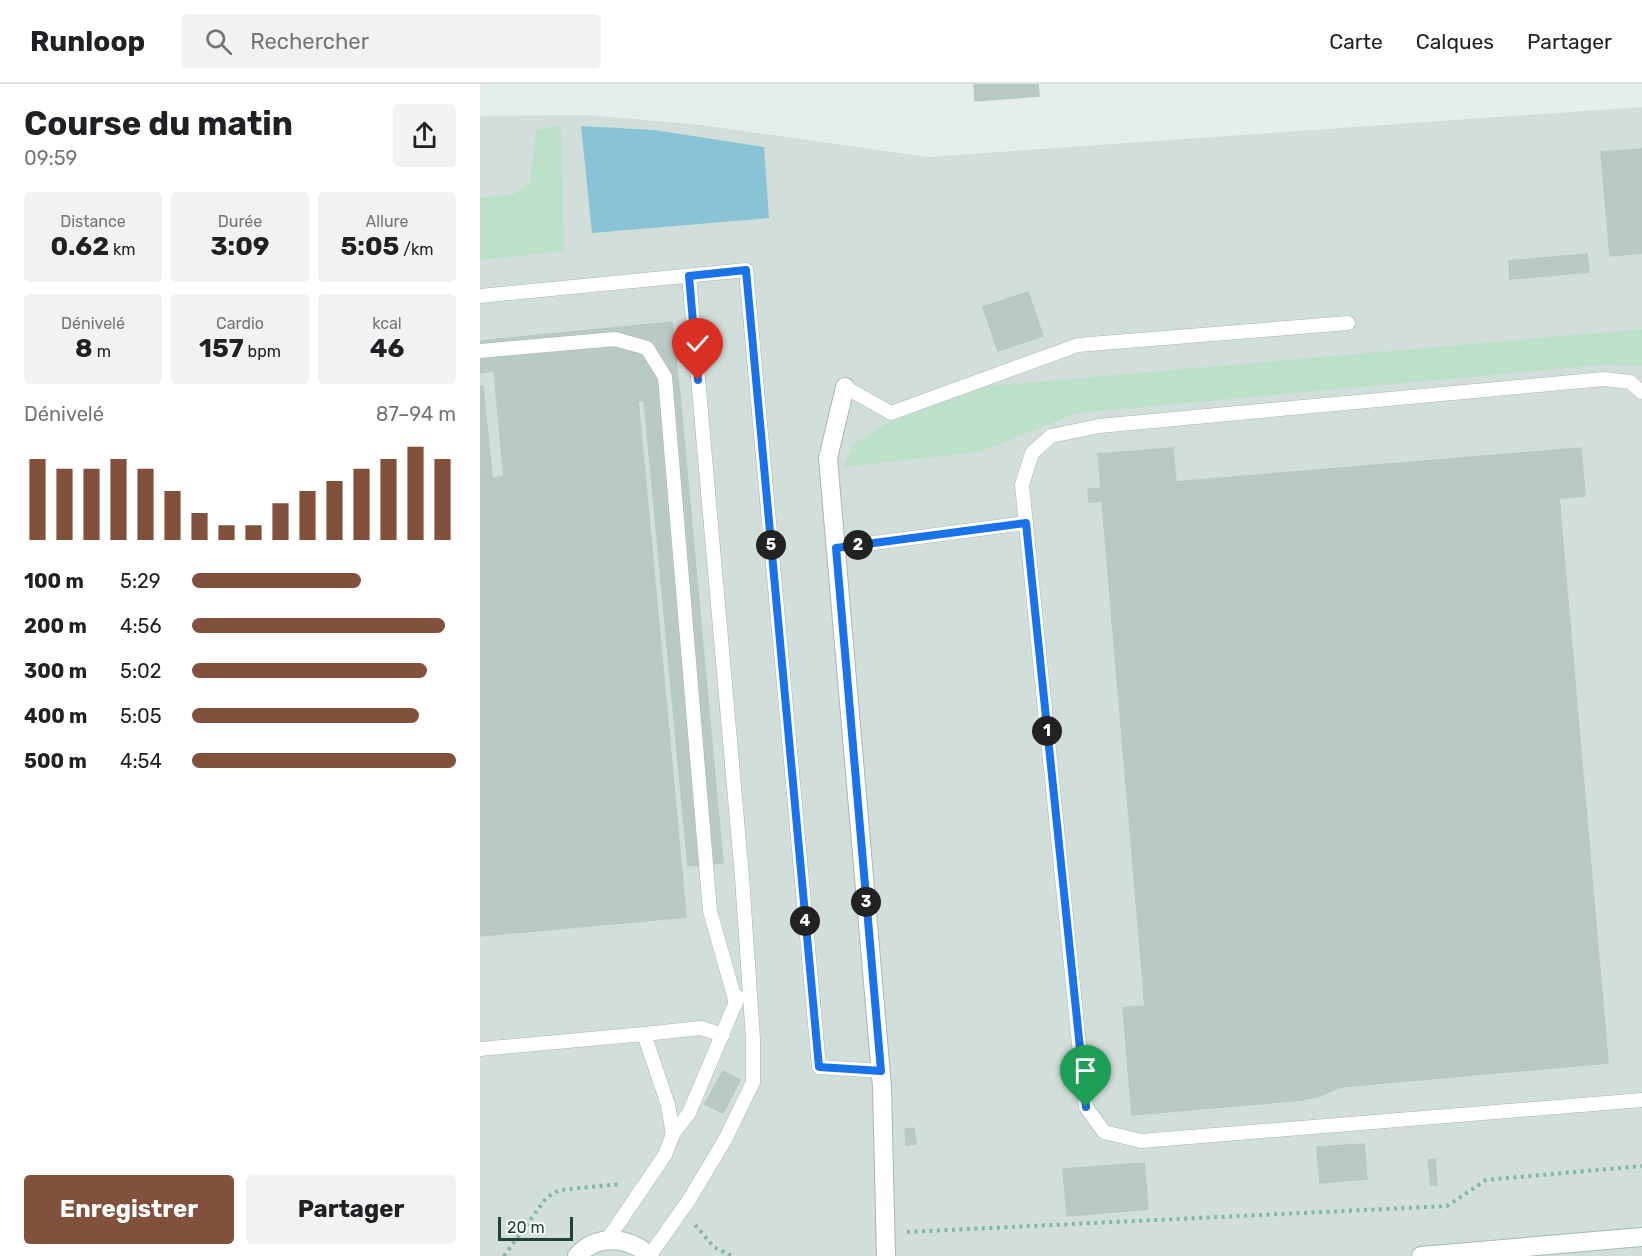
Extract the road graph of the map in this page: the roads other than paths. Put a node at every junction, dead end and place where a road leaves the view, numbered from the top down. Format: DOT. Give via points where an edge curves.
graph roads {
  1 [pos="689,276"];
  2 [pos="480,296"];
  3 [pos="1348,323"];
  4 [pos="480,351"];
  5 [pos="845,387"];
  6 [pos="1642,392"];
  7 [pos="1026,523"];
  8 [pos="836,548"];
  9 [pos="748,967"];
  10 [pos="736,1003"];
  11 [pos="644,1034"];
  12 [pos="723,1035"];
  13 [pos="480,1049"];
  14 [pos="881,1071"];
  15 [pos="1642,1100"];
  16 [pos="673,1134"];
  17 [pos="1642,1237"];
  18 [pos="607,1240"];
  19 [pos="577,1256"];
  20 [pos="650,1256"];
  21 [pos="886,1256"];
  22 [pos="1421,1256"];
  1 -- 2 [label="lane"];
  1 -- 9 [label="lane"];
  1 -- 14 [label="lane" via="746,270 819,1067"];
  3 -- 5 [label="lane" via="1078,345 891,413"];
  4 -- 10 [label="lane" via="615,339 647,348 665,377 710,911"];
  5 -- 8 [label="street" via="828,458"];
  6 -- 7 [label="lane" via="1630,382 1604,379 1099,426 1051,436 1032,453 1022,485"];
  7 -- 8 [label="lane"];
  7 -- 15 [label="lane" via="1085,1100 1104,1132 1141,1142"];
  8 -- 14 [label="street"];
  9 -- 10 [label="lane"];
  9 -- 20 [label="lane" via="753,1082 716,1156"];
  10 -- 12 [label="lane"];
  11 -- 12 [label="lane" via="701,1028"];
  11 -- 13 [label="lane"];
  11 -- 16 [label="lane" via="668,1105"];
  12 -- 16 [label="lane" via="689,1113"];
  14 -- 21 [label="street"];
  16 -- 18 [label="lane" via="665,1155"];
  17 -- 22 [label="street"];
  18 -- 19 [label="street" via="592,1244"];
  18 -- 20 [label="street" via="630,1243"];
}
